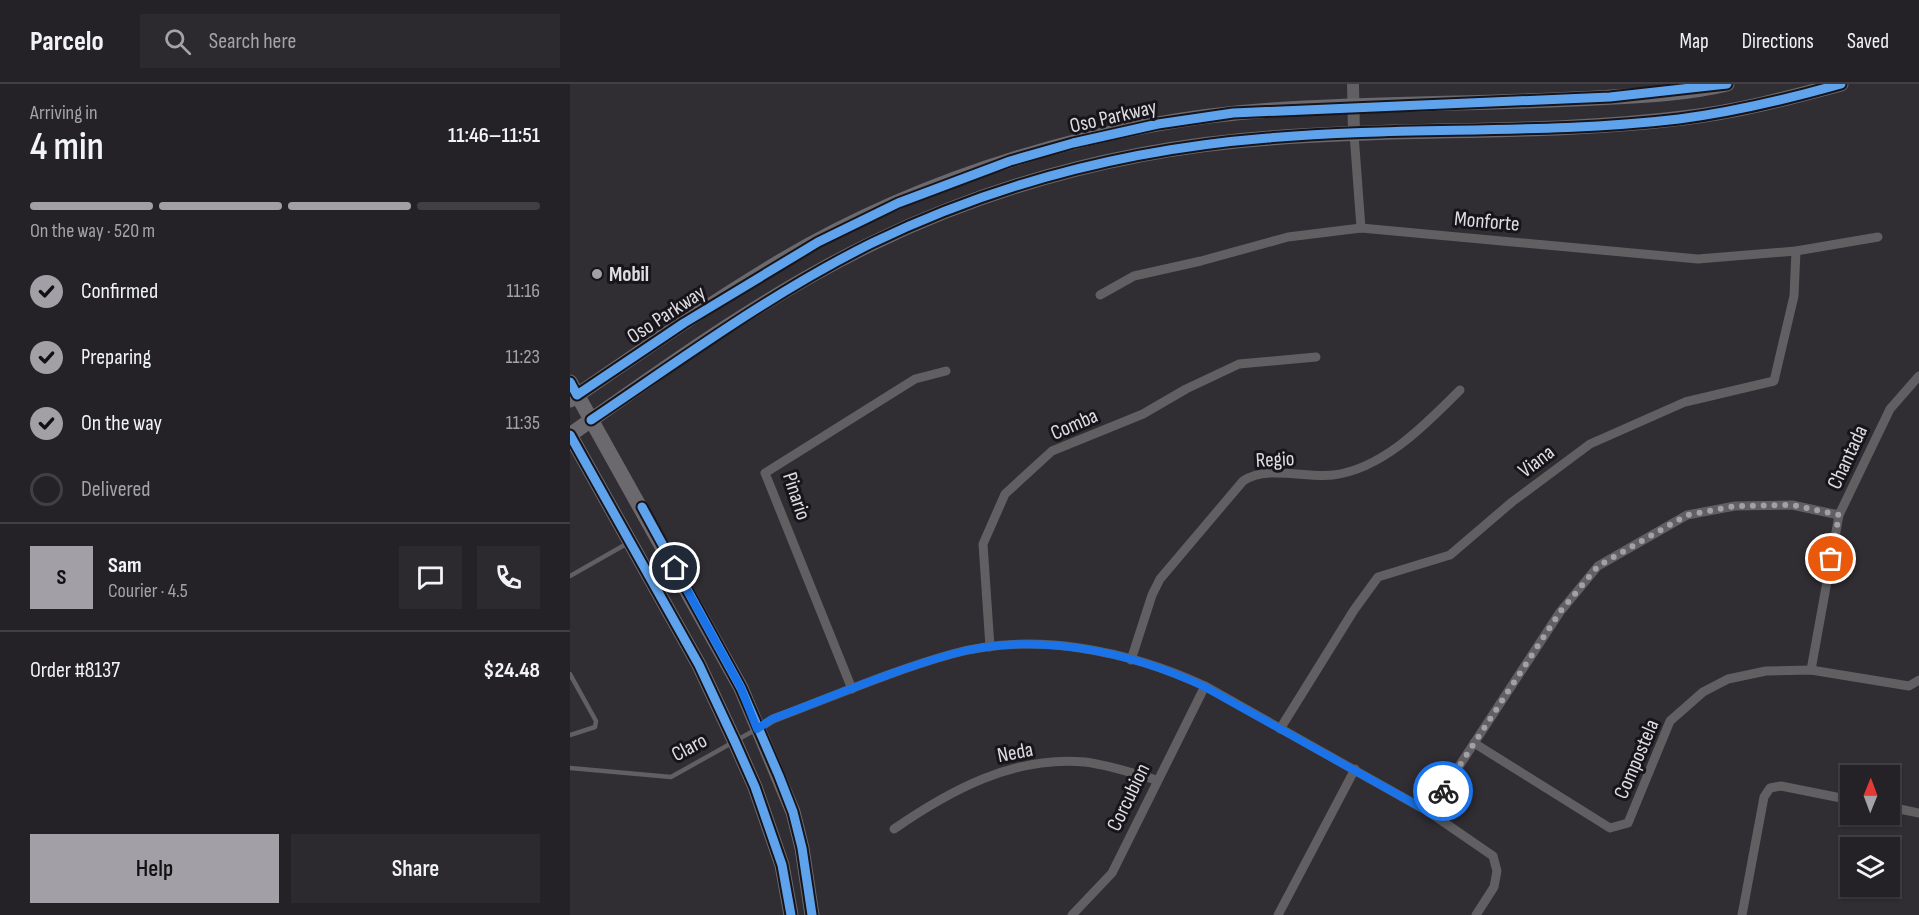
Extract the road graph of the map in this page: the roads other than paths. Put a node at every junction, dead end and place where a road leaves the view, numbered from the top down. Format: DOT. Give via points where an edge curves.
graph roads {
  1 [pos="1353,84"];
  2 [pos="1727,84"];
  3 [pos="1841,84"];
  4 [pos="1353,107"];
  5 [pos="1354,134"];
  6 [pos="1361,228"];
  7 [pos="1878,237"];
  8 [pos="1797,251"];
  9 [pos="1101,295"];
  10 [pos="1316,357"];
  11 [pos="946,371"];
  12 [pos="1919,376"];
  13 [pos="1460,390"];
  14 [pos="572,393"];
  15 [pos="591,420"];
  16 [pos="570,435"];
  17 [pos="1839,515"];
  18 [pos="631,542"];
  19 [pos="570,576"];
  20 [pos="990,646"];
  21 [pos="1131,660"];
  22 [pos="1811,670"];
  23 [pos="570,674"];
  24 [pos="1919,680"];
  25 [pos="1205,687"];
  26 [pos="852,689"];
  27 [pos="757,729"];
  28 [pos="1280,729"];
  29 [pos="570,735"];
  30 [pos="735,742"];
  31 [pos="1474,743"];
  32 [pos="570,768"];
  33 [pos="1355,769"];
  34 [pos="1156,780"];
  35 [pos="1840,798"];
  36 [pos="1900,809"];
  37 [pos="1429,812"];
  38 [pos="1919,813"];
  39 [pos="894,829"];
  40 [pos="791,915"];
  41 [pos="812,915"];
  42 [pos="1072,915"];
  43 [pos="1278,915"];
  44 [pos="1476,915"];
  45 [pos="1742,915"];
  1 -- 4 [label="street"];
  2 -- 4 [label="main road, Oso Parkway" via="1660,94"];
  3 -- 5 [label="main road, Oso Parkway" via="1746,108 1654,121"];
  4 -- 5 [label="street"];
  4 -- 14 [label="main road, Oso Parkway" via="1233,113 1158,124 1010,161 898,202 782,261"];
  5 -- 6 [label="street"];
  5 -- 15 [label="main road, Oso Parkway" via="1268,138 1123,158 1082,166 948,209 872,244 786,291"];
  6 -- 8 [label="street, Monforte" via="1698,259"];
  6 -- 9 [label="street, Monforte" via="1288,237 1134,276"];
  7 -- 8 [label="street, Monforte"];
  8 -- 28 [label="street, Viana" via="1794,296 1774,381 1684,402 1590,444 1512,502 1450,555 1378,577"];
  10 -- 20 [label="street, Comba" via="1239,364 1044,459 1005,494 982,544"];
  11 -- 26 [label="street, Pinario" via="915,379 765,473"];
  12 -- 17 [label="street, Chantada" via="1890,409"];
  13 -- 21 [label="street, Regio" via="1383,456 1355,469 1318,476 1259,474 1243,481 1160,579"];
  14 -- 15 [label="main road"];
  15 -- 16 [label="main road, Oso Parkway"];
  15 -- 27 [label="main road" via="741,688"];
  16 -- 18 [label="main road"];
  17 -- 22 [label="street, Chantada"];
  17 -- 31 [label="street" via="1792,505 1735,506 1687,515 1598,566 1560,612"];
  18 -- 19 [label="lane"];
  18 -- 30 [label="main road" via="699,665"];
  20 -- 21 [label="street, Claro" via="1083,649"];
  20 -- 26 [label="street, Claro" via="954,653"];
  21 -- 25 [label="street, Claro" via="1172,671"];
  22 -- 24 [label="street" via="1909,686"];
  22 -- 31 [label="street, Compostela" via="1766,671 1728,679 1688,703 1670,721 1628,823 1617,828 1610,828"];
  23 -- 29 [label="lane" via="596,721 595,728"];
  25 -- 28 [label="street, Claro"];
  25 -- 34 [label="street, Corcubion"];
  26 -- 27 [label="street, Claro" via="772,719"];
  27 -- 30 [label="lane, Claro"];
  27 -- 41 [label="main road" via="793,812"];
  28 -- 33 [label="street, Claro"];
  30 -- 32 [label="lane, Claro" via="671,777"];
  30 -- 40 [label="main road" via="782,865"];
  31 -- 37 [label="street"];
  33 -- 37 [label="street, Claro"];
  33 -- 43 [label="street"];
  34 -- 39 [label="street, Neda" via="1082,762 1030,765 980,778 935,800"];
  34 -- 42 [label="street, Corcubion" via="1112,873"];
  35 -- 45 [label="street" via="1781,786 1770,788 1764,797"];
  36 -- 38 [label="street"];
  37 -- 44 [label="street, Claro" via="1493,856 1497,871 1491,893"];
}
